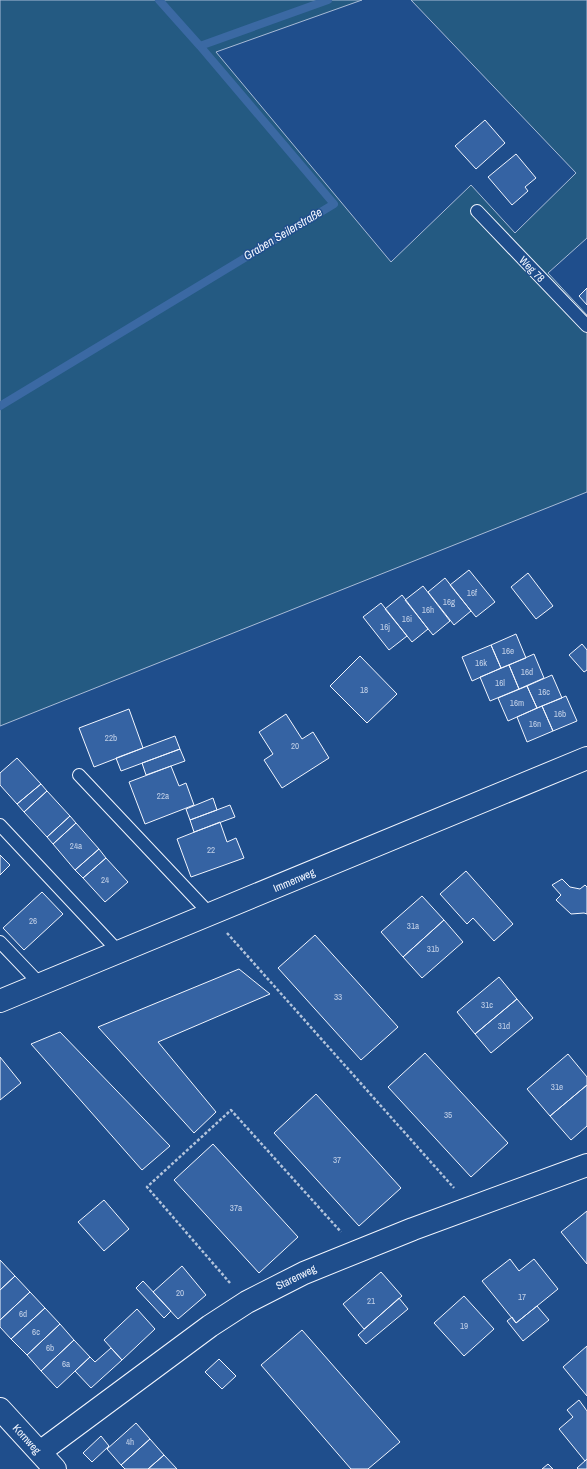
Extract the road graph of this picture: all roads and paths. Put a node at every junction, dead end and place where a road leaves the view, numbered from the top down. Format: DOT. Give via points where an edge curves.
graph roads {
  1 [pos="477,211"];
  2 [pos="587,326"];
  3 [pos="587,758"];
  4 [pos="79,775"];
  5 [pos="0,825"];
  6 [pos="210,914"];
  7 [pos="0,942"];
  8 [pos="119,952"];
  9 [pos="41,985"];
  10 [pos="0,1001"];
  11 [pos="587,1165"];
  12 [pos="471,1208"];
  13 [pos="358,1250"];
  14 [pos="247,1302"];
  15 [pos="0,1409"];
  16 [pos="40,1452"];
  17 [pos="55,1469"];
  1 -- 2 [label="lane, Weg 78"];
  3 -- 6 [label="street, Immenweg"];
  4 -- 6 [label="lane"];
  5 -- 8 [label="lane"];
  6 -- 8 [label="street, Immenweg"];
  6 -- 12 [label="path"];
  7 -- 9 [label="lane"];
  8 -- 9 [label="street, Immenweg"];
  9 -- 10 [label="street, Immenweg"];
  11 -- 12 [label="street, Starenweg"];
  12 -- 13 [label="street, Starenweg"];
  13 -- 14 [label="street, Starenweg" via="304,1272"];
  13 -- 14 [label="path" via="231,1110 147,1187"];
  14 -- 16 [label="street, Starenweg" via="210,1326"];
  15 -- 16 [label="street, Kornweg"];
  16 -- 17 [label="street, Kornweg"];
}
